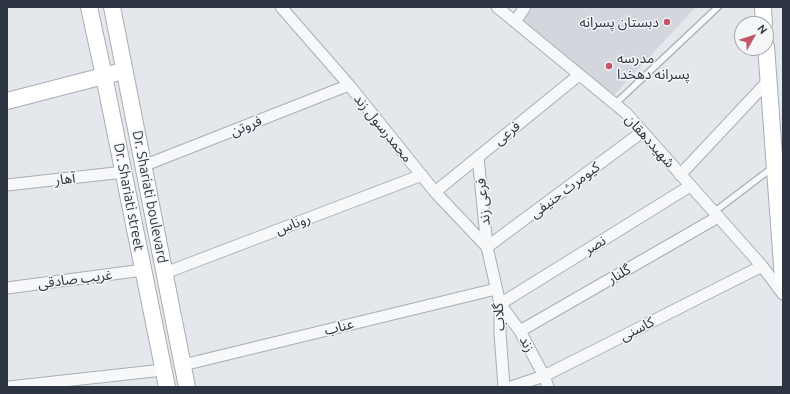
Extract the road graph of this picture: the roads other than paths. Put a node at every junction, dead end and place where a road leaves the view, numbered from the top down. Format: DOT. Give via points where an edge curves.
graph roads {
  1 [pos="89,7"];
  2 [pos="112,7"];
  3 [pos="281,7"];
  4 [pos="496,7"];
  5 [pos="525,7"];
  6 [pos="718,7"];
  7 [pos="515,22"];
  8 [pos="767,56"];
  9 [pos="125,72"];
  10 [pos="579,75"];
  11 [pos="104,76"];
  12 [pos="769,80"];
  13 [pos="349,85"];
  14 [pos="7,100"];
  15 [pos="615,104"];
  16 [pos="642,132"];
  17 [pos="478,156"];
  18 [pos="779,164"];
  19 [pos="143,166"];
  20 [pos="124,172"];
  21 [pos="422,175"];
  22 [pos="680,175"];
  23 [pos="7,185"];
  24 [pos="690,186"];
  25 [pos="435,192"];
  26 [pos="716,215"];
  27 [pos="782,242"];
  28 [pos="487,247"];
  29 [pos="762,266"];
  30 [pos="143,270"];
  31 [pos="165,273"];
  32 [pos="783,279"];
  33 [pos="7,288"];
  34 [pos="496,289"];
  35 [pos="783,294"];
  36 [pos="500,304"];
  37 [pos="520,331"];
  38 [pos="183,365"];
  39 [pos="163,370"];
  40 [pos="544,376"];
  41 [pos="9,387"];
  42 [pos="167,387"];
  43 [pos="186,387"];
  44 [pos="504,387"];
  45 [pos="511,387"];
  46 [pos="548,387"];
  1 -- 11 [label="main road, Dr. Shariati street"];
  2 -- 9 [label="main road, Dr. Shariati boulevard"];
  3 -- 13 [label="street, محمدرسول زند"];
  4 -- 7 [label="street, شهیددهقان"];
  5 -- 7 [label="street"];
  6 -- 15 [label="lane"];
  7 -- 10 [label="street, شهیددهقان"];
  8 -- 12 [label="main road"];
  9 -- 11 [label="main road"];
  9 -- 19 [label="main road, Dr. Shariati boulevard"];
  10 -- 15 [label="street, شهیددهقان"];
  10 -- 17 [label="street, فرعی"];
  11 -- 14 [label="main road"];
  11 -- 20 [label="main road, Dr. Shariati street"];
  12 -- 18 [label="main road"];
  12 -- 22 [label="street"];
  13 -- 19 [label="street, فروتن"];
  13 -- 21 [label="street, محمدرسول زند"];
  15 -- 16 [label="street, شهیددهقان"];
  16 -- 22 [label="street, شهیددهقان"];
  16 -- 28 [label="street, کیومرث حنیفی"];
  17 -- 25 [label="street, فرعی"];
  17 -- 28 [label="street, فرعی زند"];
  18 -- 26 [label="lane, گلنار"];
  18 -- 27 [label="main road"];
  19 -- 31 [label="main road, Dr. Shariati boulevard"];
  20 -- 23 [label="street, آهار"];
  20 -- 30 [label="main road, Dr. Shariati street"];
  21 -- 25 [label="street, محمدرسول زند"];
  21 -- 31 [label="street, روناس"];
  22 -- 24 [label="street, شهیددهقان"];
  24 -- 26 [label="street, شهیددهقان"];
  24 -- 36 [label="street, نصر"];
  25 -- 28 [label="street, محمدرسول زند"];
  26 -- 29 [label="street, شهیددهقان"];
  26 -- 37 [label="street, گلنار"];
  27 -- 32 [label="main road"];
  28 -- 34 [label="street, گلاب"];
  29 -- 35 [label="street, شهیددهقان"];
  29 -- 40 [label="street, کاسنی"];
  30 -- 33 [label="street, غریب صادقی"];
  30 -- 39 [label="main road, Dr. Shariati street"];
  31 -- 38 [label="main road, Dr. Shariati boulevard"];
  34 -- 36 [label="street, گلاب"];
  34 -- 38 [label="street, عناب"];
  36 -- 37 [label="street, زند"];
  36 -- 44 [label="street, گلاب"];
  37 -- 40 [label="street, زند"];
  38 -- 43 [label="main road, Dr. Shariati boulevard"];
  39 -- 41 [label="street"];
  39 -- 42 [label="main road, Dr. Shariati street"];
  40 -- 45 [label="street, کاسنی"];
  40 -- 46 [label="street, زند"];
}
